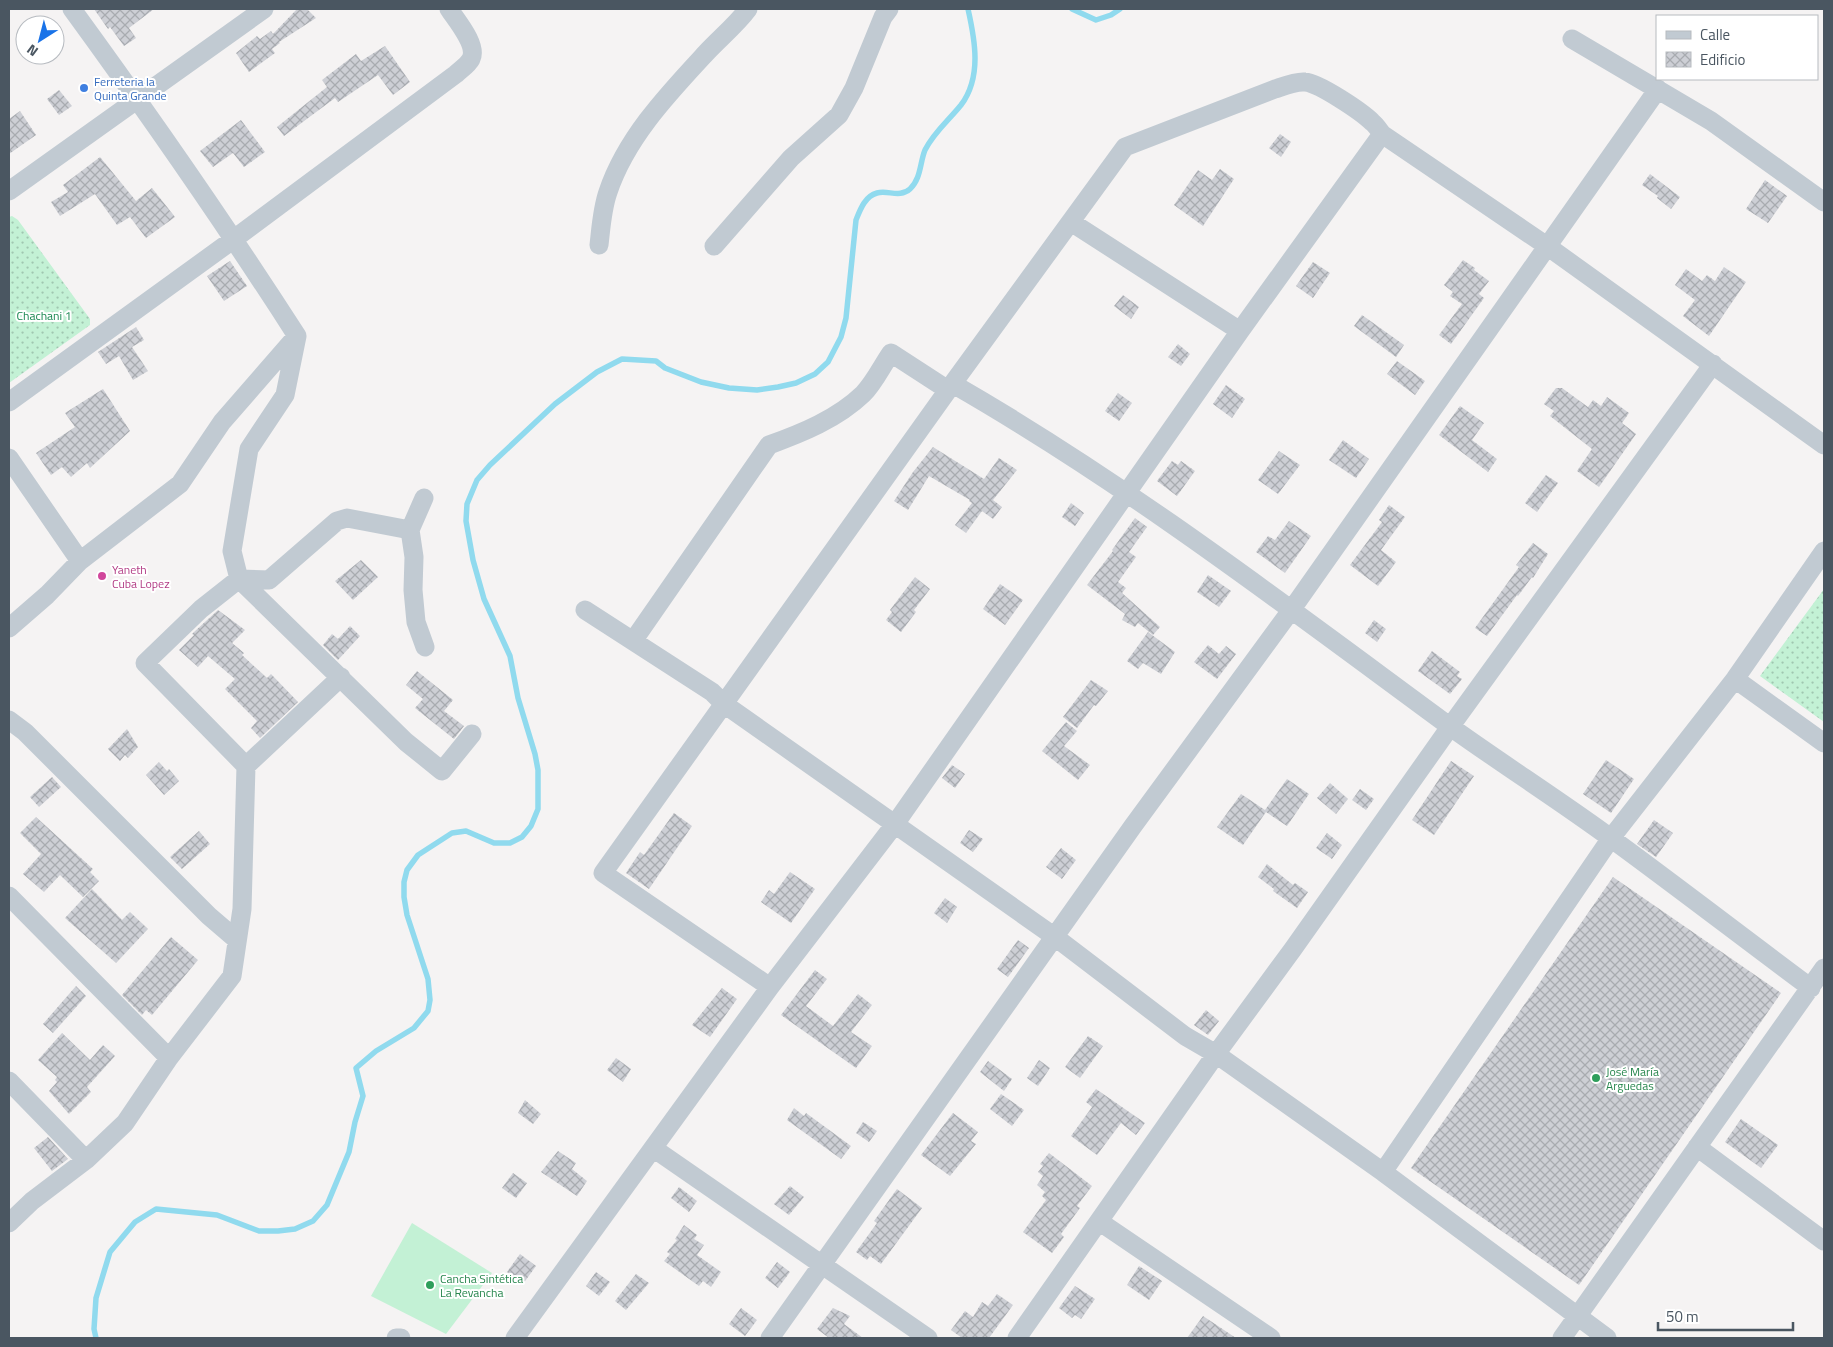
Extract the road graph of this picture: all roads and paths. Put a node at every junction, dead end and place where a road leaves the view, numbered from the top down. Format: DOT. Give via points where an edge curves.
graph roads {
  1 [pos="72,9"];
  2 [pos="264,9"];
  3 [pos="449,9"];
  4 [pos="889,9"];
  5 [pos="741,12"];
  6 [pos="1572,39"];
  7 [pos="1658,89"];
  8 [pos="138,100"];
  9 [pos="1382,134"];
  10 [pos="9,192"];
  11 [pos="1824,202"];
  12 [pos="1071,222"];
  13 [pos="234,239"];
  14 [pos="599,245"];
  15 [pos="714,246"];
  16 [pos="1547,246"];
  17 [pos="1240,331"];
  18 [pos="297,336"];
  19 [pos="1713,364"];
  20 [pos="950,387"];
  21 [pos="9,402"];
  22 [pos="1824,444"];
  23 [pos="9,458"];
  24 [pos="1127,493"];
  25 [pos="424,498"];
  26 [pos="410,530"];
  27 [pos="1824,552"];
  28 [pos="80,561"];
  29 [pos="239,579"];
  30 [pos="1292,609"];
  31 [pos="585,610"];
  32 [pos="9,628"];
  33 [pos="633,640"];
  34 [pos="425,647"];
  35 [pos="341,677"];
  36 [pos="1735,678"];
  37 [pos="724,704"];
  38 [pos="9,720"];
  39 [pos="1450,727"];
  40 [pos="472,734"];
  41 [pos="1824,743"];
  42 [pos="246,766"];
  43 [pos="895,824"];
  44 [pos="1611,838"];
  45 [pos="9,896"];
  46 [pos="1055,938"];
  47 [pos="237,940"];
  48 [pos="1824,968"];
  49 [pos="770,987"];
  50 [pos="1811,988"];
  51 [pos="1216,1054"];
  52 [pos="169,1058"];
  53 [pos="9,1081"];
  54 [pos="1697,1147"];
  55 [pos="653,1148"];
  56 [pos="86,1160"];
  57 [pos="1383,1172"];
  58 [pos="1100,1222"];
  59 [pos="9,1223"];
  60 [pos="1824,1241"];
  61 [pos="822,1266"];
  62 [pos="1577,1317"];
  63 [pos="396,1338"];
  64 [pos="401,1338"];
  65 [pos="515,1338"];
  66 [pos="770,1338"];
  67 [pos="928,1338"];
  68 [pos="1017,1338"];
  69 [pos="1272,1338"];
  70 [pos="1562,1338"];
  71 [pos="1607,1338"];
  1 -- 8 [label="street"];
  2 -- 8 [label="street"];
  3 -- 13 [label="street" via="468,39 471,59 456,74"];
  4 -- 15 [label="street" via="839,115 791,158"];
  5 -- 14 [label="street" via="642,127 607,194"];
  6 -- 7 [label="street"];
  7 -- 11 [label="street" via="1711,121"];
  7 -- 16 [label="street"];
  8 -- 10 [label="street"];
  8 -- 13 [label="street"];
  9 -- 12 [label="street" via="1372,122 1316,85 1299,82 1275,88 1125,147"];
  9 -- 16 [label="street"];
  9 -- 17 [label="street"];
  12 -- 17 [label="street"];
  12 -- 20 [label="street"];
  13 -- 18 [label="street"];
  13 -- 21 [label="street"];
  16 -- 19 [label="street"];
  16 -- 30 [label="street"];
  17 -- 24 [label="street"];
  18 -- 28 [label="street" via="222,422 180,484"];
  18 -- 29 [label="street" via="285,395 249,450 232,551"];
  19 -- 22 [label="street"];
  19 -- 39 [label="street"];
  20 -- 24 [label="street" via="1004,413"];
  20 -- 33 [label="street" via="891,353 863,394 842,410 804,432 768,445"];
  20 -- 37 [label="street"];
  23 -- 28 [label="street"];
  24 -- 30 [label="street"];
  24 -- 43 [label="street"];
  25 -- 26 [label="street"];
  26 -- 29 [label="street" via="347,518 336,521 269,580"];
  26 -- 34 [label="street" via="416,622"];
  27 -- 36 [label="street"];
  28 -- 32 [label="street" via="48,595"];
  29 -- 35 [label="street"];
  29 -- 42 [label="street" via="201,609 145,663"];
  30 -- 39 [label="street"];
  30 -- 46 [label="street"];
  31 -- 33 [label="street"];
  33 -- 37 [label="street" via="712,692"];
  35 -- 40 [label="street" via="406,742 442,770"];
  35 -- 42 [label="street"];
  36 -- 41 [label="street"];
  36 -- 44 [label="street"];
  37 -- 43 [label="street"];
  37 -- 49 [label="street" via="603,873"];
  38 -- 47 [label="street"];
  39 -- 44 [label="street"];
  39 -- 51 [label="street"];
  42 -- 47 [label="street" via="242,909"];
  43 -- 46 [label="street"];
  43 -- 49 [label="street"];
  44 -- 50 [label="street"];
  44 -- 57 [label="street"];
  45 -- 52 [label="street"];
  46 -- 51 [label="street" via="1186,1036"];
  46 -- 61 [label="street"];
  47 -- 52 [label="street" via="232,976"];
  48 -- 50 [label="street"];
  49 -- 55 [label="street"];
  50 -- 54 [label="street"];
  51 -- 57 [label="street"];
  51 -- 58 [label="street"];
  52 -- 56 [label="street" via="125,1123"];
  53 -- 56 [label="street"];
  54 -- 60 [label="street"];
  54 -- 62 [label="street"];
  55 -- 61 [label="street"];
  55 -- 65 [label="street"];
  56 -- 59 [label="street"];
  57 -- 62 [label="street"];
  58 -- 68 [label="street"];
  58 -- 69 [label="street"];
  61 -- 66 [label="street"];
  61 -- 67 [label="street"];
  62 -- 70 [label="street"];
  62 -- 71 [label="street"];
  63 -- 64 [label="street"];
}
